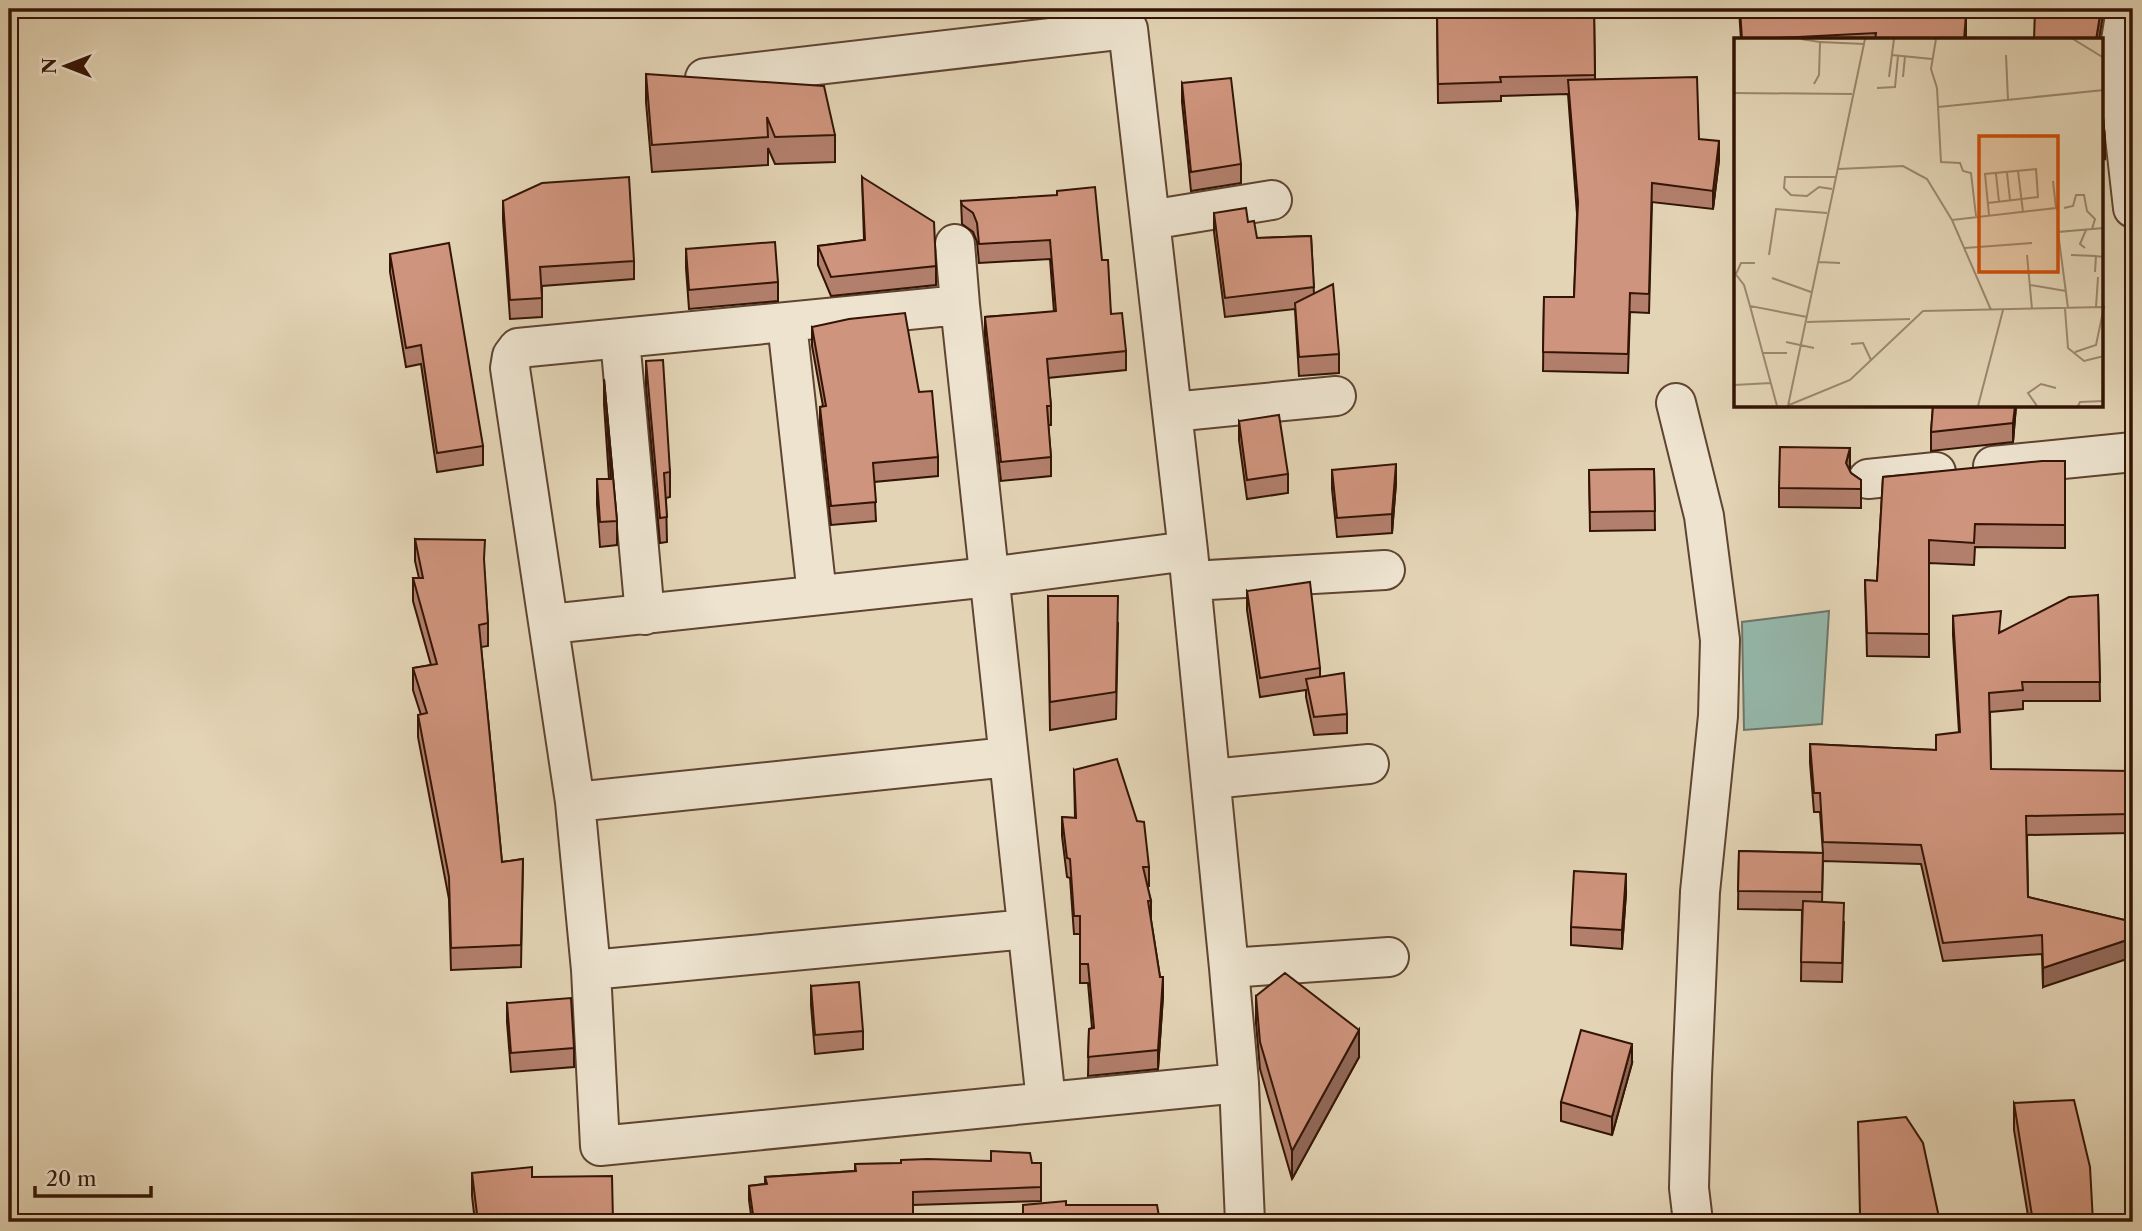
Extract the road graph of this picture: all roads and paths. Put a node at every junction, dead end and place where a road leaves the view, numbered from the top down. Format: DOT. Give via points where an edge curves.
graph roads {
  1 [pos="2126,9"];
  2 [pos="705,78"];
  3 [pos="1272,201"];
  4 [pos="2133,208"];
  5 [pos="1150,220"];
  6 [pos="955,244"];
  7 [pos="960,304"];
  8 [pos="787,323"];
  9 [pos="620,339"];
  10 [pos="1336,396"];
  11 [pos="1676,403"];
  12 [pos="1171,412"];
  13 [pos="2133,452"];
  14 [pos="1868,479"];
  15 [pos="1189,566"];
  16 [pos="1385,570"];
  17 [pos="989,577"];
  18 [pos="817,595"];
  19 [pos="645,615"];
  20 [pos="550,624"];
  21 [pos="1008,757"];
  22 [pos="1369,764"];
  23 [pos="1211,779"];
  24 [pos="575,802"];
  25 [pos="1027,929"];
  26 [pos="1389,957"];
  27 [pos="1229,968"];
  28 [pos="591,970"];
  29 [pos="1239,1083"];
  30 [pos="1046,1101"];
  31 [pos="1245,1222"];
  32 [pos="1693,1222"];
  1 -- 4 [label="street" via="2117,66"];
  2 -- 5 [label="street" via="1128,29"];
  3 -- 5 [label="street"];
  5 -- 12 [label="street"];
  6 -- 7 [label="street"];
  7 -- 8 [label="street"];
  7 -- 17 [label="street"];
  8 -- 9 [label="street"];
  8 -- 18 [label="street"];
  9 -- 19 [label="street"];
  9 -- 20 [label="street" via="518,348 512,356 510,368"];
  10 -- 12 [label="street"];
  11 -- 32 [label="street" via="1704,516 1720,640 1718,716 1700,892 1689,1188"];
  12 -- 15 [label="street"];
  13 -- 14 [label="street"];
  15 -- 16 [label="street"];
  15 -- 17 [label="street"];
  15 -- 23 [label="street"];
  17 -- 18 [label="street"];
  17 -- 21 [label="street"];
  18 -- 19 [label="street"];
  19 -- 20 [label="street"];
  20 -- 24 [label="street"];
  21 -- 24 [label="street"];
  21 -- 25 [label="street"];
  22 -- 23 [label="street"];
  23 -- 27 [label="street"];
  24 -- 28 [label="street"];
  25 -- 28 [label="street"];
  25 -- 30 [label="street"];
  26 -- 27 [label="street"];
  27 -- 29 [label="street"];
  28 -- 30 [label="street" via="600,1146"];
  29 -- 30 [label="street"];
  29 -- 31 [label="street"];
}
